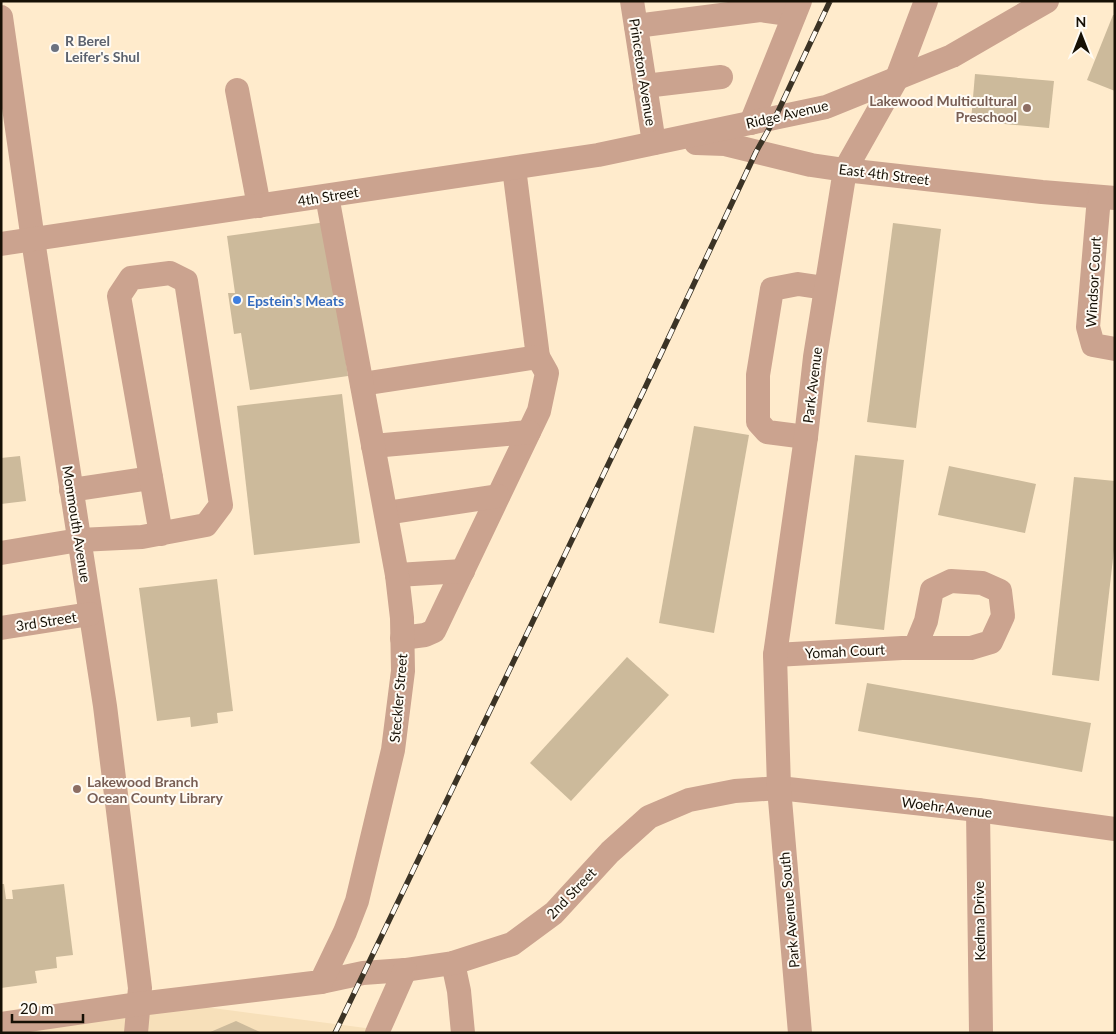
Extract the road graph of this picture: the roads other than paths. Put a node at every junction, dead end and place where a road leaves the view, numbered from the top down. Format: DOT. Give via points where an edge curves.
graph roads {
  1 [pos="632,1"];
  2 [pos="926,1"];
  3 [pos="1047,1"];
  4 [pos="797,8"];
  5 [pos="1,17"];
  6 [pos="636,26"];
  7 [pos="721,76"];
  8 [pos="897,78"];
  9 [pos="645,86"];
  10 [pos="238,90"];
  11 [pos="751,123"];
  12 [pos="654,143"];
  13 [pos="514,168"];
  14 [pos="845,170"];
  15 [pos="327,196"];
  16 [pos="1107,198"];
  17 [pos="259,206"];
  18 [pos="33,240"];
  19 [pos="1,244"];
  20 [pos="825,288"];
  21 [pos="1115,349"];
  22 [pos="538,357"];
  23 [pos="362,384"];
  24 [pos="529,432"];
  25 [pos="806,438"];
  26 [pos="373,446"];
  27 [pos="151,478"];
  28 [pos="71,490"];
  29 [pos="498,496"];
  30 [pos="386,513"];
  31 [pos="161,534"];
  32 [pos="79,540"];
  33 [pos="1,553"];
  34 [pos="462,571"];
  35 [pos="397,575"];
  36 [pos="90,614"];
  37 [pos="1,628"];
  38 [pos="402,638"];
  39 [pos="915,648"];
  40 [pos="775,655"];
  41 [pos="780,788"];
  42 [pos="978,810"];
  43 [pos="1115,829"];
  44 [pos="453,963"];
  45 [pos="405,970"];
  46 [pos="321,982"];
  47 [pos="139,1004"];
  48 [pos="1,1024"];
  49 [pos="136,1033"];
  50 [pos="377,1033"];
  51 [pos="463,1033"];
  52 [pos="800,1033"];
  53 [pos="981,1033"];
  1 -- 6 [label="street, Princeton Avenue"];
  2 -- 8 [label="street, Park Avenue"];
  3 -- 8 [label="street, Ridge Avenue" via="952,56"];
  4 -- 6 [label="street"];
  4 -- 11 [label="street"];
  5 -- 18 [label="street, Monmouth Avenue"];
  6 -- 9 [label="street, Princeton Avenue"];
  7 -- 9 [label="street"];
  8 -- 11 [label="street, Ridge Avenue" via="826,107"];
  8 -- 14 [label="street, Park Avenue"];
  9 -- 12 [label="street, Princeton Avenue"];
  10 -- 17 [label="street"];
  11 -- 12 [label="street, Ridge Avenue"];
  12 -- 13 [label="street, 4th Street"];
  12 -- 14 [label="street, East 4th Street" via="725,144"];
  13 -- 15 [label="street, 4th Street"];
  13 -- 22 [label="street"];
  14 -- 16 [label="street, East 4th Street"];
  14 -- 20 [label="street, Park Avenue"];
  15 -- 17 [label="street, 4th Street"];
  15 -- 23 [label="street, Steckler Street"];
  16 -- 21 [label="street, Windsor Court" via="1088,327 1093,345"];
  17 -- 18 [label="street, 4th Street"];
  18 -- 19 [label="street, 4th Street"];
  18 -- 28 [label="street, Monmouth Avenue"];
  20 -- 25 [label="street, Park Avenue"];
  20 -- 25 [label="street" via="798,284 772,289 758,375 758,422 767,432"];
  22 -- 23 [label="street"];
  22 -- 24 [label="street" via="547,374 539,411"];
  23 -- 26 [label="street, Steckler Street"];
  24 -- 26 [label="street"];
  24 -- 29 [label="street"];
  25 -- 40 [label="street, Park Avenue"];
  26 -- 30 [label="street, Steckler Street"];
  27 -- 28 [label="street"];
  27 -- 31 [label="street"];
  27 -- 31 [label="street" via="119,296 131,278 170,273 186,281 220,505 206,525"];
  28 -- 32 [label="street, Monmouth Avenue"];
  29 -- 30 [label="street"];
  29 -- 34 [label="street"];
  30 -- 35 [label="street, Steckler Street"];
  31 -- 32 [label="street"];
  32 -- 33 [label="street"];
  32 -- 36 [label="street, Monmouth Avenue"];
  34 -- 35 [label="street"];
  34 -- 38 [label="street" via="434,630"];
  35 -- 38 [label="street, Steckler Street"];
  36 -- 37 [label="street, 3rd Street"];
  36 -- 47 [label="street, Monmouth Avenue" via="105,706 138,968"];
  38 -- 46 [label="street, Steckler Street" via="403,671 393,750 357,902"];
  39 -- 40 [label="street, Yomah Court"];
  40 -- 41 [label="street, Park Avenue"];
  41 -- 42 [label="street, Woehr Avenue"];
  41 -- 44 [label="street, 2nd Street" via="735,791 689,800 649,817 610,852 554,913 512,944"];
  41 -- 52 [label="street, Park Avenue South"];
  42 -- 43 [label="street, Woehr Avenue"];
  42 -- 53 [label="street, Kedma Drive"];
  44 -- 45 [label="street, 2nd Street"];
  44 -- 51 [label="street"];
  45 -- 46 [label="street, 2nd Street" via="363,972"];
  45 -- 50 [label="street"];
  46 -- 47 [label="street"];
  47 -- 48 [label="street"];
  47 -- 49 [label="street, Monmouth Avenue"];
}
